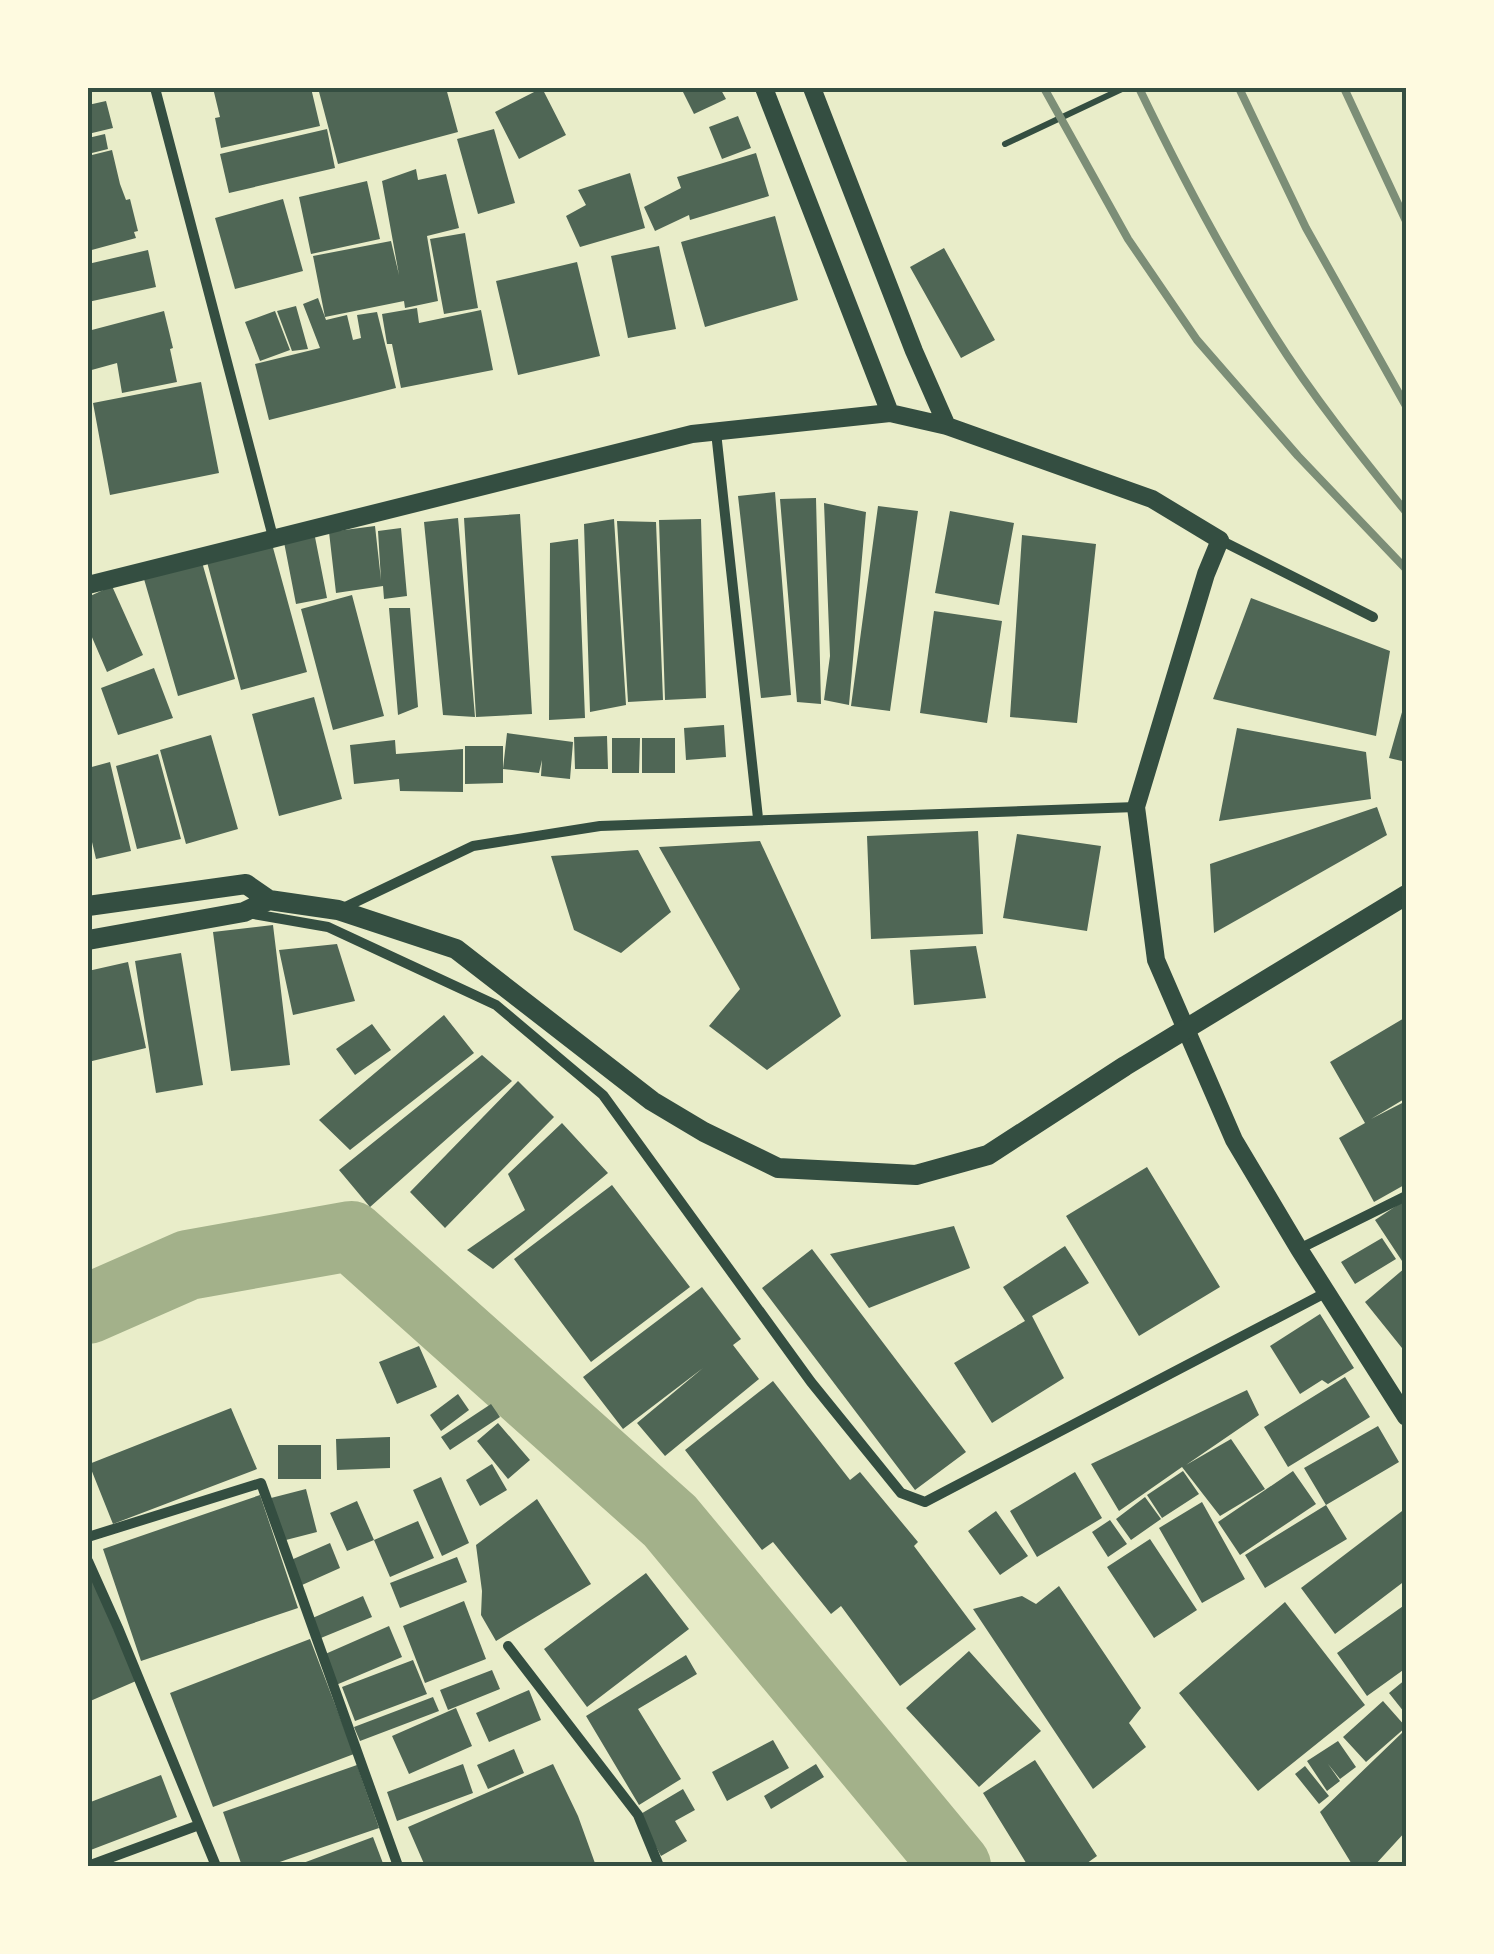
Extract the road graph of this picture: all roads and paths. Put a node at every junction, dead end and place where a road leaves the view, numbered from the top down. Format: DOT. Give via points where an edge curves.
graph roads {
  1 [pos="155,88"];
  2 [pos="764,88"];
  3 [pos="812,88"];
  4 [pos="1124,88"];
  5 [pos="1006,144"];
  6 [pos="890,413"];
  7 [pos="948,426"];
  8 [pos="716,432"];
  9 [pos="274,536"];
  10 [pos="1220,540"];
  11 [pos="88,585"];
  12 [pos="1373,617"];
  13 [pos="1136,807"];
  14 [pos="758,818"];
  15 [pos="1406,895"];
  16 [pos="269,900"];
  17 [pos="88,906"];
  18 [pos="338,910"];
  19 [pos="244,912"];
  20 [pos="88,940"];
  21 [pos="1406,1196"];
  22 [pos="1299,1250"];
  23 [pos="1328,1291"];
  24 [pos="1406,1417"];
  25 [pos="88,1537"];
  26 [pos="88,1561"];
  27 [pos="508,1646"];
  28 [pos="199,1825"];
  29 [pos="88,1866"];
  30 [pos="216,1866"];
  31 [pos="398,1866"];
  32 [pos="659,1866"];
  1 -- 9 [label="street"];
  2 -- 6 [label="street"];
  3 -- 7 [label="street"];
  4 -- 5 [label="path"];
  6 -- 7 [label="street"];
  6 -- 8 [label="street"];
  7 -- 10 [label="street" via="1152,500"];
  8 -- 9 [label="street"];
  8 -- 14 [label="street"];
  9 -- 11 [label="street"];
  10 -- 12 [label="street"];
  10 -- 13 [label="street"];
  13 -- 14 [label="street"];
  13 -- 22 [label="street" via="1156,960 1234,1140"];
  14 -- 18 [label="street" via="600,826 473,846"];
  15 -- 18 [label="main road" via="988,1155 916,1174 778,1168 652,1101 456,949"];
  16 -- 17 [label="main road" via="246,884"];
  16 -- 18 [label="main road"];
  16 -- 19 [label="main road"];
  19 -- 20 [label="main road"];
  19 -- 23 [label="street" via="328,926 496,1005 602,1094 811,1382 901,1493 914,1500 925,1502"];
  21 -- 22 [label="street"];
  22 -- 23 [label="street"];
  23 -- 24 [label="street"];
  25 -- 31 [label="street" via="260,1483"];
  26 -- 28 [label="street"];
  27 -- 32 [label="street" via="638,1815"];
  28 -- 29 [label="street"];
  28 -- 30 [label="street"];
}
